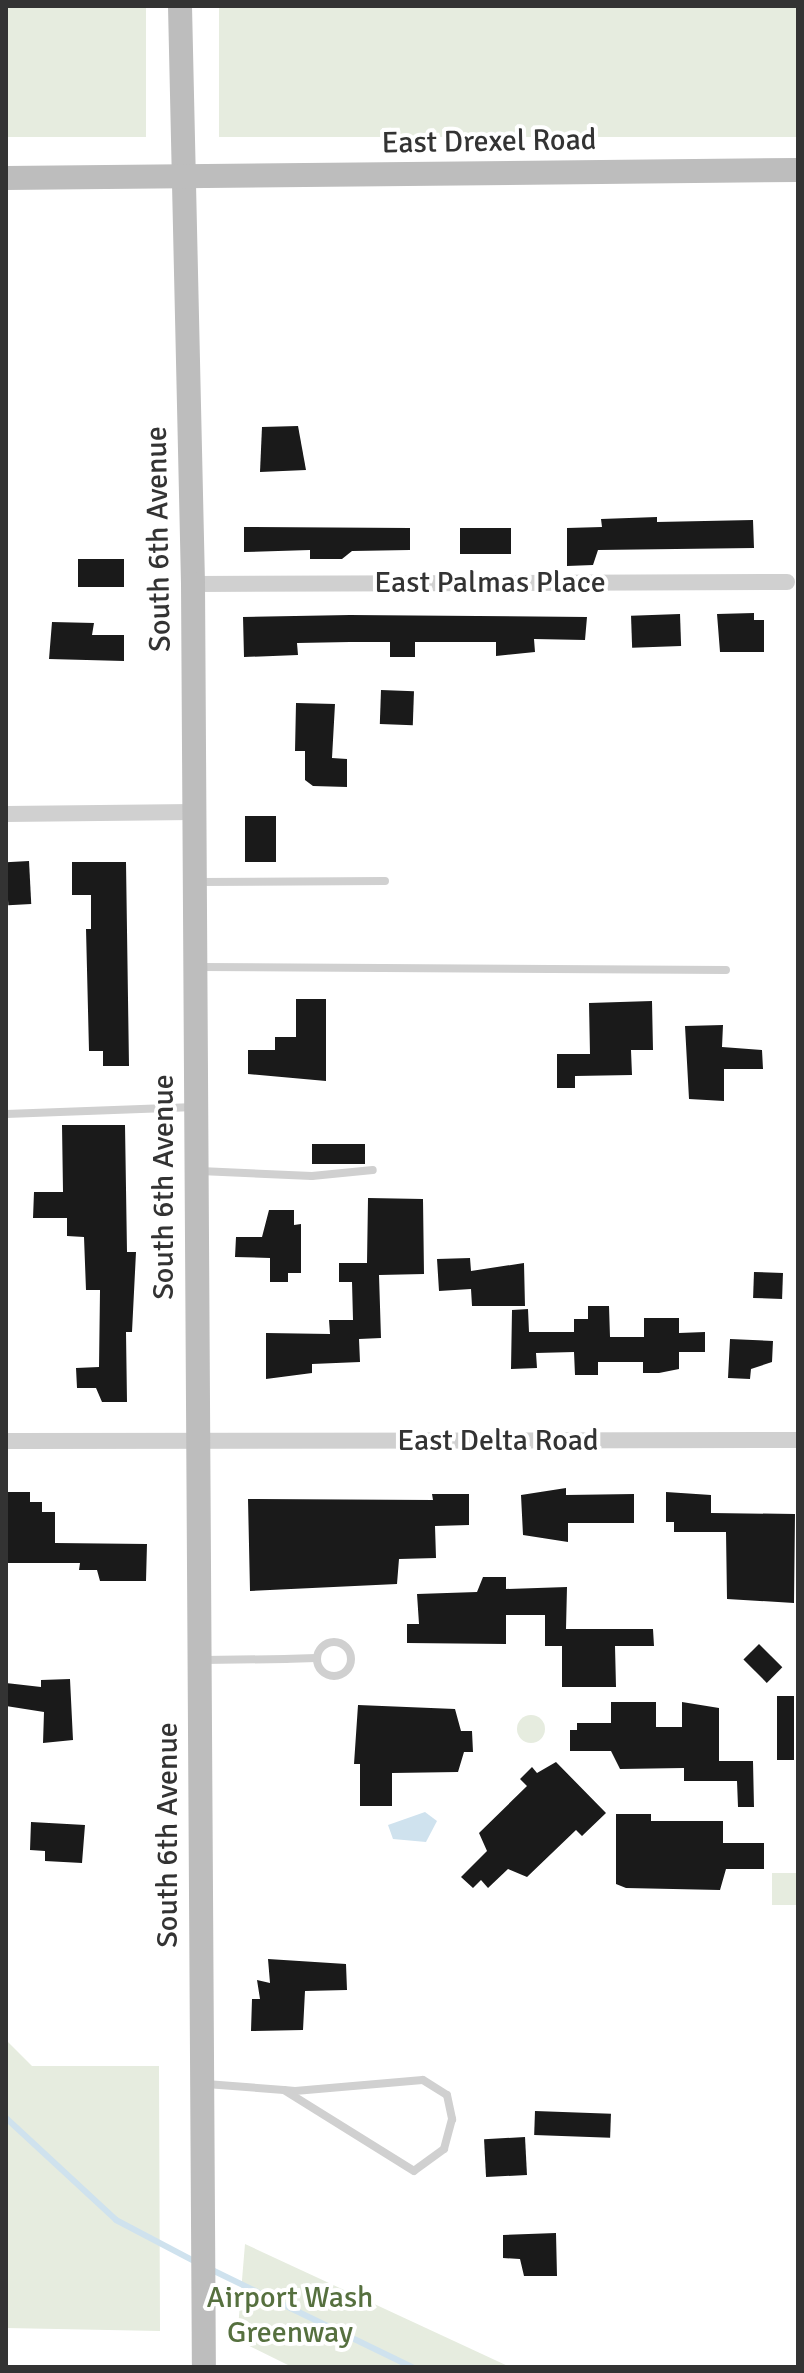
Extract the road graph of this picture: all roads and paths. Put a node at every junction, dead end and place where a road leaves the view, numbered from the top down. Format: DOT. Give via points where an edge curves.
graph roads {
  1 [pos="180,6"];
  2 [pos="798,170"];
  3 [pos="6,178"];
  4 [pos="181,178"];
  5 [pos="787,582"];
  6 [pos="193,584"];
  7 [pos="193,812"];
  8 [pos="6,814"];
  9 [pos="385,881"];
  10 [pos="194,882"];
  11 [pos="194,967"];
  12 [pos="726,970"];
  13 [pos="195,1107"];
  14 [pos="6,1114"];
  15 [pos="373,1170"];
  16 [pos="196,1171"];
  17 [pos="798,1440"];
  18 [pos="6,1441"];
  19 [pos="197,1442"];
  20 [pos="316,1658"];
  21 [pos="199,1660"];
  22 [pos="201,2084"];
  23 [pos="284,2090"];
  24 [pos="204,2367"];
  1 -- 4 [label="street, South 6th Avenue"];
  2 -- 4 [label="street, East Drexel Road"];
  3 -- 4 [label="street, East Drexel Road"];
  4 -- 6 [label="street, South 6th Avenue"];
  5 -- 6 [label="street, East Palmas Place"];
  6 -- 7 [label="street, South 6th Avenue"];
  7 -- 8 [label="street"];
  7 -- 10 [label="street, South 6th Avenue"];
  9 -- 10 [label="lane"];
  10 -- 11 [label="street, South 6th Avenue"];
  11 -- 12 [label="lane"];
  11 -- 13 [label="street, South 6th Avenue"];
  13 -- 14 [label="lane"];
  13 -- 16 [label="street, South 6th Avenue"];
  15 -- 16 [label="lane" via="312,1176"];
  16 -- 19 [label="street, South 6th Avenue"];
  17 -- 19 [label="street, East Delta Road"];
  18 -- 19 [label="street, East Delta Road"];
  19 -- 21 [label="street, South 6th Avenue"];
  20 -- 20 [label="lane" via="319,1669 335,1676 351,1662 349,1651 336,1641 320,1647"];
  20 -- 21 [label="lane"];
  21 -- 22 [label="street, South 6th Avenue"];
  22 -- 23 [label="lane"];
  22 -- 24 [label="street, South 6th Avenue"];
  23 -- 23 [label="lane" via="423,2080 447,2095 452,2119 444,2149 414,2171"];
}
